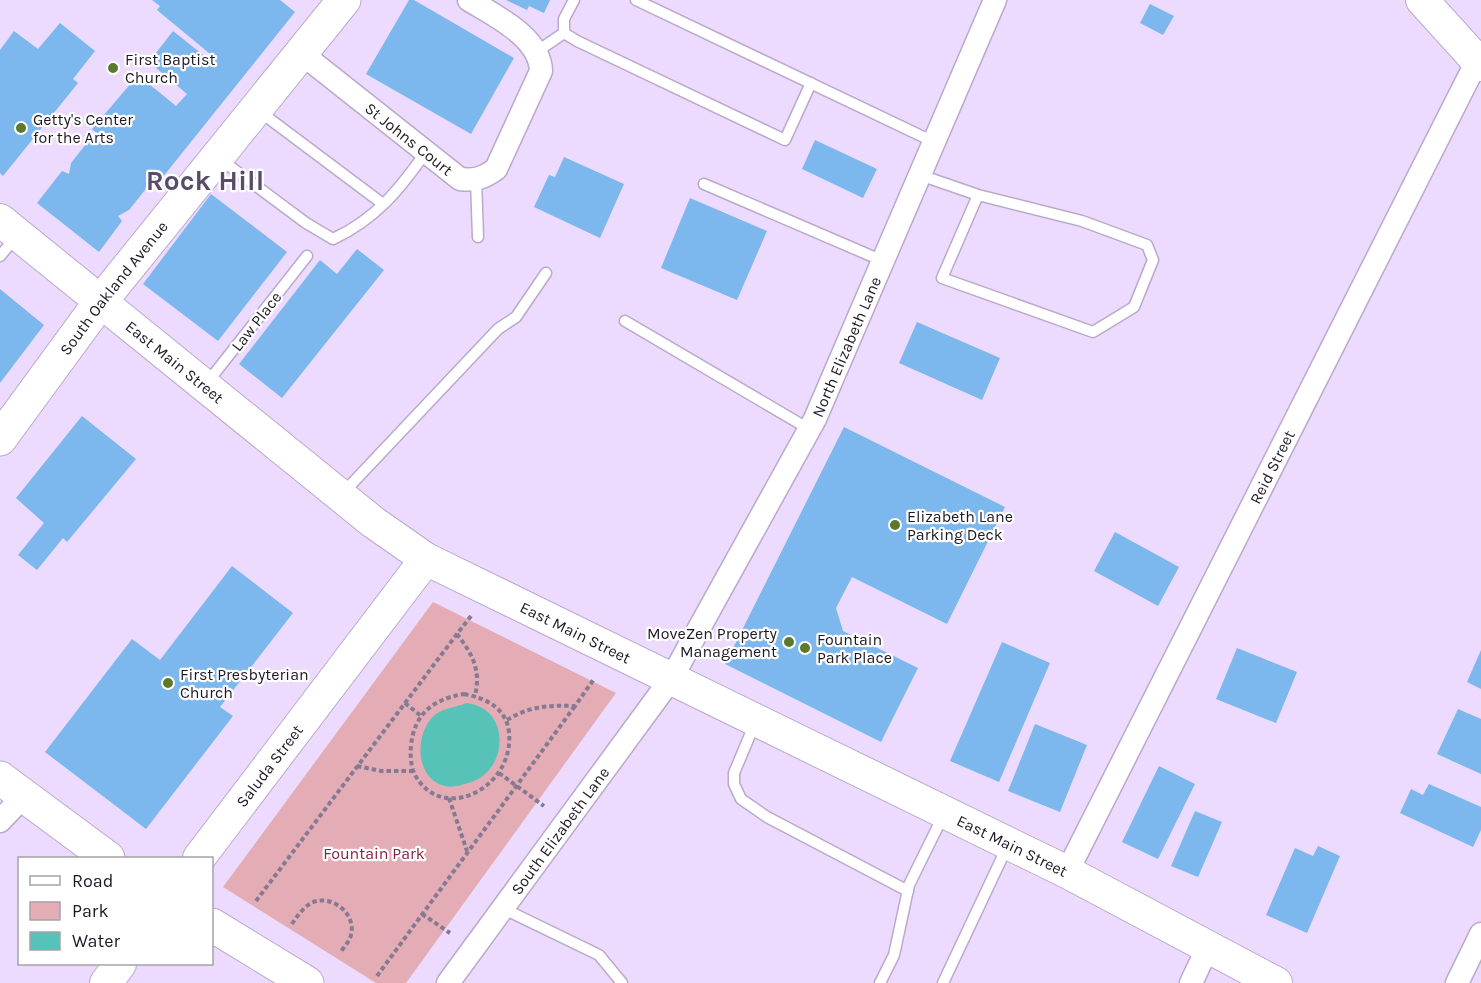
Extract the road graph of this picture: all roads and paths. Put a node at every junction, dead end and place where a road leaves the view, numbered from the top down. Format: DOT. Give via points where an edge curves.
graph roads {
  1 [pos="344,0"];
  2 [pos="469,0"];
  3 [pos="574,0"];
  4 [pos="636,0"];
  5 [pos="995,0"];
  6 [pos="1422,0"];
  7 [pos="564,33"];
  8 [pos="536,51"];
  9 [pos="301,53"];
  10 [pos="1479,63"];
  11 [pos="811,83"];
  12 [pos="256,109"];
  13 [pos="934,142"];
  14 [pos="426,152"];
  15 [pos="218,157"];
  16 [pos="920,175"];
  17 [pos="476,179"];
  18 [pos="704,184"];
  19 [pos="978,195"];
  20 [pos="384,204"];
  21 [pos="6,237"];
  22 [pos="478,237"];
  23 [pos="307,256"];
  24 [pos="884,262"];
  25 [pos="546,273"];
  26 [pos="101,302"];
  27 [pos="625,321"];
  28 [pos="205,385"];
  29 [pos="809,429"];
  30 [pos="0,439"];
  31 [pos="340,495"];
  32 [pos="426,559"];
  33 [pos="471,616"];
  34 [pos="457,634"];
  35 [pos="594,678"];
  36 [pos="670,679"];
  37 [pos="475,696"];
  38 [pos="405,704"];
  39 [pos="575,706"];
  40 [pos="421,716"];
  41 [pos="507,720"];
  42 [pos="756,721"];
  43 [pos="357,766"];
  44 [pos="413,771"];
  45 [pos="499,774"];
  46 [pos="516,786"];
  47 [pos="12,787"];
  48 [pos="449,798"];
  49 [pos="544,807"];
  50 [pos="945,813"];
  51 [pos="0,821"];
  52 [pos="1009,844"];
  53 [pos="468,852"];
  54 [pos="107,857"];
  55 [pos="200,857"];
  56 [pos="1067,873"];
  57 [pos="908,891"];
  58 [pos="256,901"];
  59 [pos="502,908"];
  60 [pos="422,914"];
  61 [pos="292,924"];
  62 [pos="213,925"];
  63 [pos="450,933"];
  64 [pos="1481,934"];
  65 [pos="1208,947"];
  66 [pos="340,953"];
  67 [pos="119,965"];
  68 [pos="376,975"];
  69 [pos="106,983"];
  70 [pos="307,983"];
  71 [pos="448,983"];
  72 [pos="622,983"];
  73 [pos="880,983"];
  74 [pos="943,983"];
  75 [pos="1191,983"];
  76 [pos="1276,983"];
  77 [pos="1456,983"];
  1 -- 9 [label="main road, South Oakland Avenue"];
  2 -- 8 [label="street" via="502,21"];
  3 -- 7 [label="lane" via="564,19"];
  4 -- 11 [label="lane"];
  5 -- 13 [label="street, North Elizabeth Lane"];
  6 -- 10 [label="street"];
  7 -- 8 [label="lane"];
  7 -- 11 [label="lane" via="785,140"];
  8 -- 17 [label="street" via="541,71 501,158 495,169"];
  9 -- 12 [label="main road, South Oakland Avenue"];
  9 -- 14 [label="street, St Johns Court"];
  10 -- 56 [label="street, Reid Street"];
  11 -- 13 [label="lane"];
  12 -- 15 [label="main road, South Oakland Avenue"];
  12 -- 20 [label="lane"];
  13 -- 16 [label="street, North Elizabeth Lane"];
  14 -- 17 [label="street, St Johns Court" via="460,179"];
  14 -- 20 [label="lane"];
  15 -- 20 [label="lane" via="333,239 360,226"];
  15 -- 26 [label="main road, South Oakland Avenue"];
  16 -- 19 [label="lane"];
  16 -- 24 [label="street, North Elizabeth Lane"];
  17 -- 22 [label="lane"];
  18 -- 24 [label="lane"];
  19 -- 19 [label="lane" via="1082,221 1146,246 1153,260 1134,307 1093,332 942,279"];
  21 -- 26 [label="street, East Main Street"];
  23 -- 28 [label="lane, Law Place"];
  24 -- 29 [label="street, North Elizabeth Lane"];
  25 -- 31 [label="lane" via="516,317 498,329"];
  26 -- 28 [label="street, East Main Street"];
  26 -- 30 [label="main road, South Oakland Avenue"];
  27 -- 29 [label="lane"];
  28 -- 31 [label="street, East Main Street"];
  29 -- 36 [label="street, North Elizabeth Lane"];
  31 -- 32 [label="street, East Main Street"];
  32 -- 36 [label="street, East Main Street"];
  32 -- 55 [label="street, Saluda Street"];
  33 -- 34 [label="path"];
  34 -- 37 [label="path" via="471,652 478,670"];
  34 -- 38 [label="path"];
  35 -- 39 [label="path"];
  36 -- 42 [label="street, East Main Street"];
  36 -- 59 [label="street, South Elizabeth Lane"];
  37 -- 40 [label="path" via="448,697 434,703"];
  37 -- 41 [label="path" via="493,705"];
  38 -- 40 [label="path"];
  38 -- 43 [label="path"];
  39 -- 41 [label="path" via="543,705"];
  39 -- 46 [label="path"];
  40 -- 44 [label="path" via="412,737"];
  41 -- 45 [label="path" via="509,751"];
  42 -- 50 [label="street, East Main Street"];
  42 -- 57 [label="lane" via="734,773 737,794 767,817"];
  43 -- 44 [label="path"];
  43 -- 58 [label="path"];
  44 -- 48 [label="path" via="429,791"];
  45 -- 46 [label="path"];
  45 -- 48 [label="path" via="471,795"];
  46 -- 49 [label="path"];
  46 -- 53 [label="path"];
  47 -- 51 [label="street"];
  47 -- 54 [label="main road"];
  48 -- 53 [label="path"];
  50 -- 52 [label="street, East Main Street"];
  50 -- 57 [label="lane"];
  52 -- 56 [label="street, East Main Street"];
  52 -- 74 [label="lane"];
  53 -- 60 [label="path"];
  56 -- 65 [label="street, East Main Street"];
  57 -- 73 [label="lane" via="894,955"];
  59 -- 71 [label="street, South Elizabeth Lane"];
  59 -- 72 [label="lane" via="599,955"];
  60 -- 63 [label="path"];
  60 -- 68 [label="path"];
  61 -- 66 [label="path" via="310,903 336,903 349,915 351,923 350,938"];
  62 -- 70 [label="main road"];
  64 -- 77 [label="street"];
  65 -- 75 [label="street"];
  65 -- 76 [label="street, East Main Street"];
  67 -- 69 [label="street"];
}
